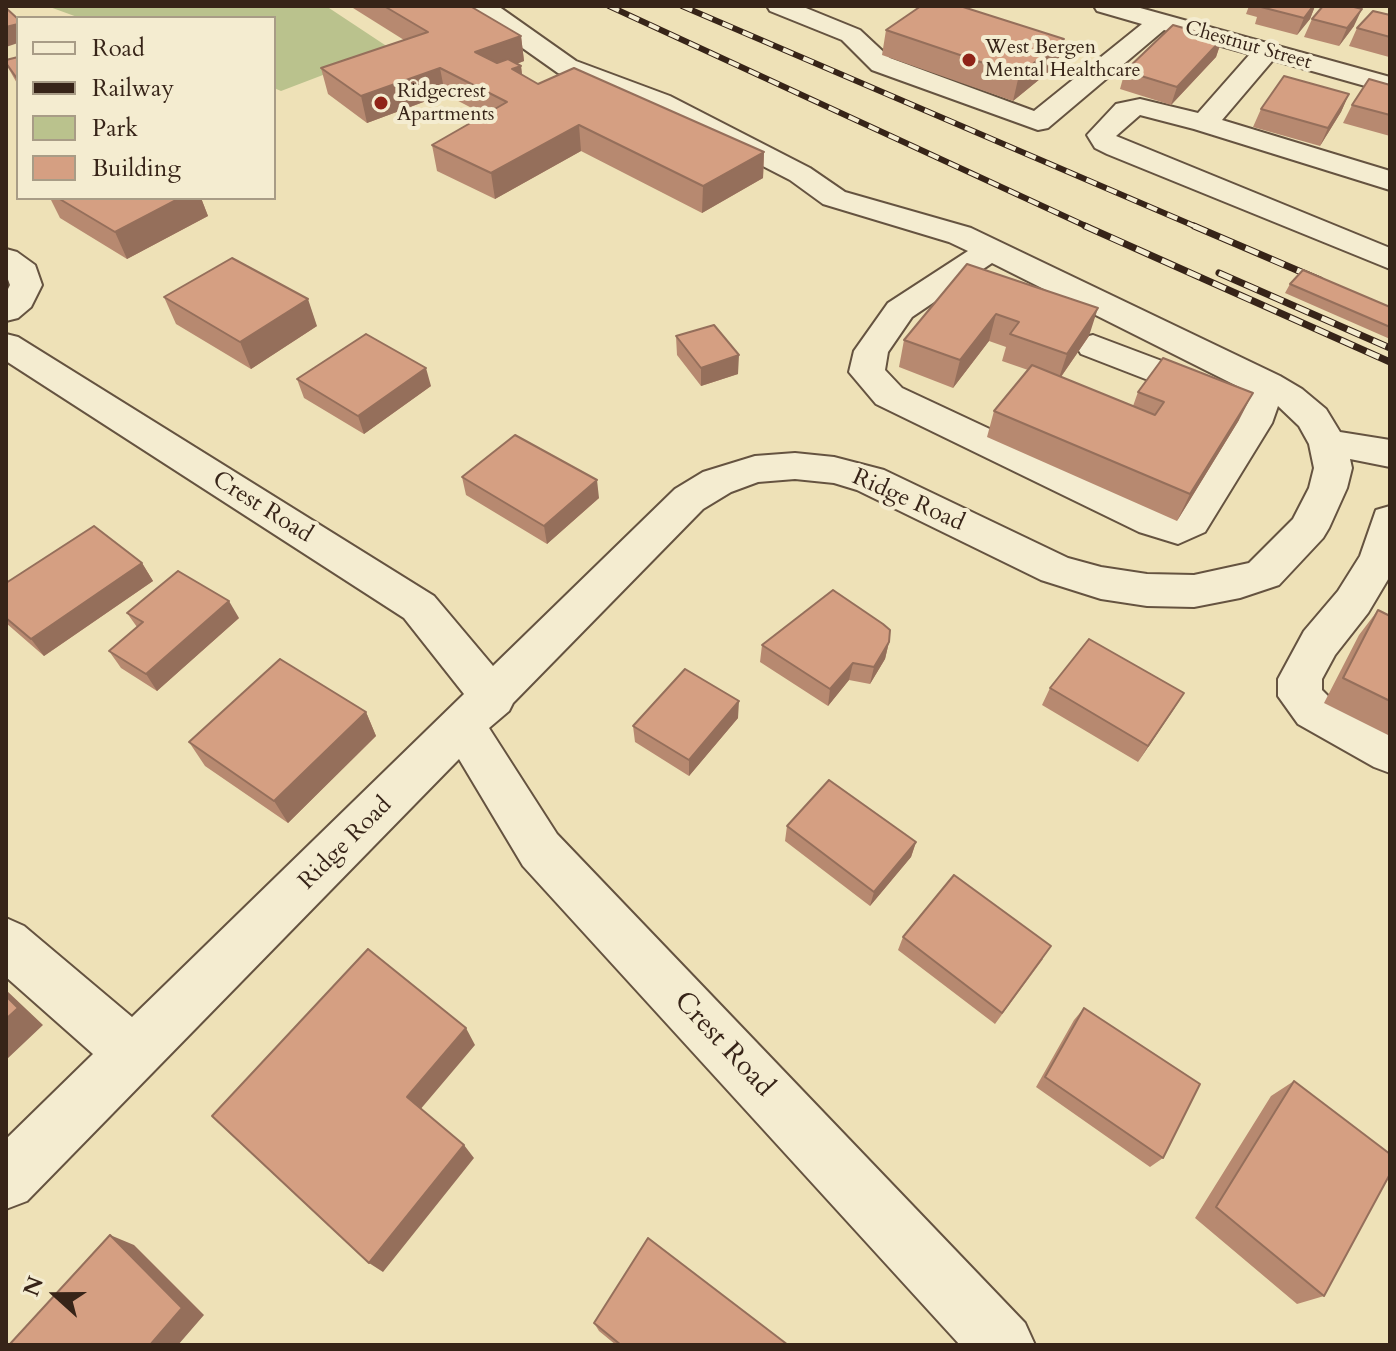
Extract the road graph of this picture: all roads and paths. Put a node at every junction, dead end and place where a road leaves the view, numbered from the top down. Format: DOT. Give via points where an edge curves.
graph roads {
  1 [pos="484,6"];
  2 [pos="779,6"];
  3 [pos="1106,6"];
  4 [pos="1160,21"];
  5 [pos="1267,51"];
  6 [pos="1390,85"];
  7 [pos="1197,121"];
  8 [pos="1390,181"];
  9 [pos="976,242"];
  10 [pos="6,259"];
  11 [pos="1390,259"];
  12 [pos="6,311"];
  13 [pos="6,345"];
  14 [pos="1093,346"];
  15 [pos="1263,397"];
  16 [pos="1328,444"];
  17 [pos="1390,454"];
  18 [pos="1390,520"];
  19 [pos="479,712"];
  20 [pos="1390,753"];
  21 [pos="6,943"];
  22 [pos="134,1054"];
  23 [pos="6,1180"];
  24 [pos="1003,1345"];
  1 -- 9 [label="street" via="567,67 660,102 800,174 834,198"];
  2 -- 4 [label="street" via="851,35 881,64 1038,122"];
  3 -- 4 [label="street, Chestnut Street"];
  4 -- 5 [label="street, Chestnut Street"];
  5 -- 6 [label="street, Chestnut Street" via="1322,78"];
  5 -- 7 [label="street"];
  7 -- 8 [label="street" via="1351,157"];
  7 -- 11 [label="street" via="1140,107 1126,110 1101,135 1117,148"];
  9 -- 15 [label="street"];
  9 -- 15 [label="street" via="900,310 871,351 867,372 889,396 1153,522 1178,529 1191,522 1254,423"];
  10 -- 12 [label="street" via="24,272 26,285"];
  13 -- 19 [label="street, Crest Road" via="419,607"];
  14 -- 15 [label="street"];
  15 -- 16 [label="street" via="1289,397 1313,418"];
  16 -- 17 [label="street"];
  16 -- 19 [label="street, Ridge Road" via="1333,468 1309,528 1264,574 1194,591 1101,583 1055,569 870,480 795,466 755,469 689,499"];
  18 -- 20 [label="street" via="1380,558 1319,643 1300,679 1300,696 1314,711"];
  19 -- 22 [label="street, Ridge Road"];
  19 -- 24 [label="street, Crest Road" via="540,850"];
  21 -- 22 [label="street"];
  22 -- 23 [label="street, Ridge Road"];
}
